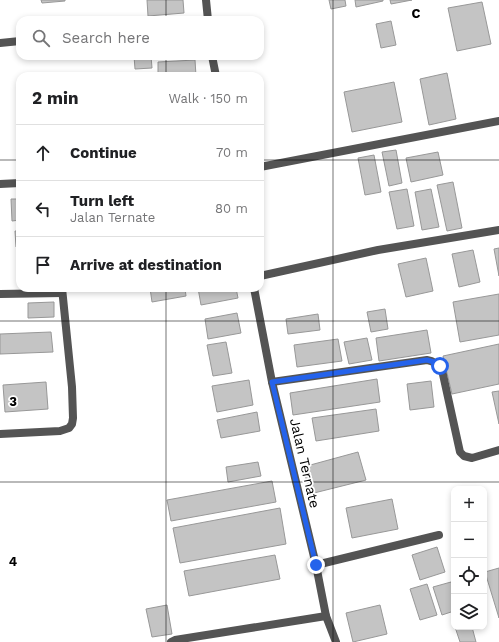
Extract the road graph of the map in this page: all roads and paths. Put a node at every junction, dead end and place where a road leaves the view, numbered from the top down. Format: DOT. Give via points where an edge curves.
graph roads {
  1 [pos="206,0"];
  2 [pos="208,16"];
  3 [pos="16,41"];
  4 [pos="0,43"];
  5 [pos="213,60"];
  6 [pos="215,72"];
  7 [pos="499,121"];
  8 [pos="264,166"];
  9 [pos="16,183"];
  10 [pos="0,184"];
  11 [pos="499,230"];
  12 [pos="264,275"];
  13 [pos="31,292"];
  14 [pos="62,292"];
  15 [pos="255,292"];
  16 [pos="0,294"];
  17 [pos="272,382"];
  18 [pos="0,434"];
  19 [pos="499,450"];
  20 [pos="439,535"];
  21 [pos="316,565"];
  22 [pos="326,616"];
  23 [pos="171,642"];
  24 [pos="336,642"];
  1 -- 2 [label="street"];
  3 -- 4 [label="street"];
  5 -- 6 [label="street"];
  7 -- 8 [label="street"];
  9 -- 10 [label="street"];
  11 -- 12 [label="street" via="378,250"];
  13 -- 16 [label="street"];
  14 -- 18 [label="street" via="72,387 72,424 60,431"];
  15 -- 17 [label="street, Jalan Ternate"];
  17 -- 19 [label="street" via="427,360 434,362 442,370 460,452 472,458"];
  17 -- 21 [label="street, Jalan Ternate"];
  20 -- 21 [label="street"];
  21 -- 22 [label="street, Jalan Ternate"];
  22 -- 23 [label="street"];
  22 -- 24 [label="street, Jalan Ternate"];
}
